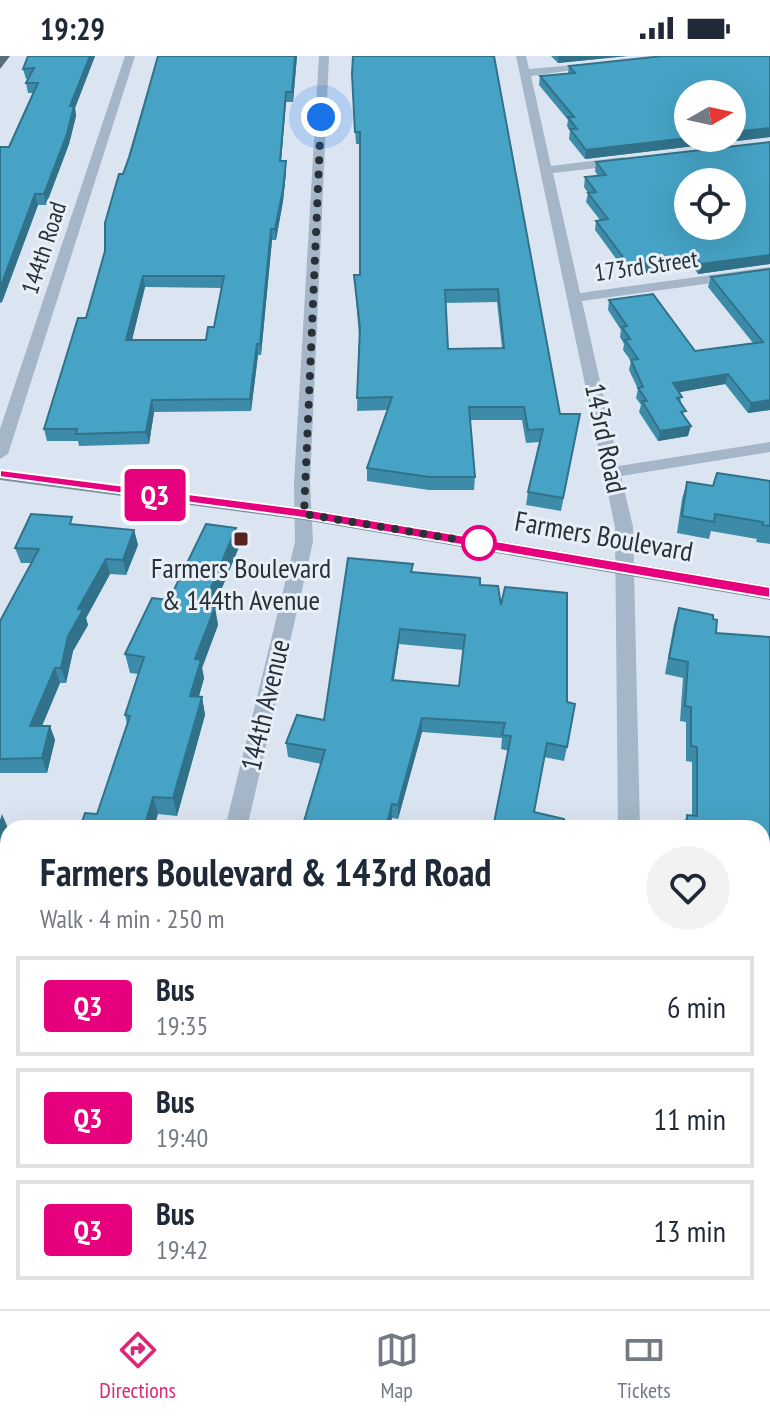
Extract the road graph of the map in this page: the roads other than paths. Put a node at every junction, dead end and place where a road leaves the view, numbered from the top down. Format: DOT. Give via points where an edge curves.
graph roads {
  1 [pos="5,56"];
  2 [pos="130,56"];
  3 [pos="324,56"];
  4 [pos="523,64"];
  5 [pos="614,64"];
  6 [pos="0,66"];
  7 [pos="644,159"];
  8 [pos="546,170"];
  9 [pos="770,271"];
  10 [pos="576,298"];
  11 [pos="770,447"];
  12 [pos="0,454"];
  13 [pos="615,472"];
  14 [pos="0,475"];
  15 [pos="304,514"];
  16 [pos="625,567"];
  17 [pos="770,593"];
  18 [pos="238,820"];
  19 [pos="629,820"];
  1 -- 6 [label="main road"];
  2 -- 12 [label="street, 144th Road"];
  3 -- 15 [label="street, 144th Avenue"];
  4 -- 5 [label="street"];
  4 -- 8 [label="street, 143rd Road"];
  7 -- 8 [label="street"];
  8 -- 10 [label="street, 143rd Road"];
  9 -- 10 [label="street, 173rd Street"];
  10 -- 13 [label="street, 143rd Road"];
  11 -- 13 [label="street"];
  13 -- 16 [label="street, 143rd Road"];
  14 -- 15 [label="main road, Farmers Boulevard"];
  15 -- 16 [label="main road, Farmers Boulevard"];
  15 -- 18 [label="street, 144th Avenue" via="304,542"];
  16 -- 17 [label="main road, Farmers Boulevard"];
  16 -- 19 [label="street, 143rd Road"];
}
